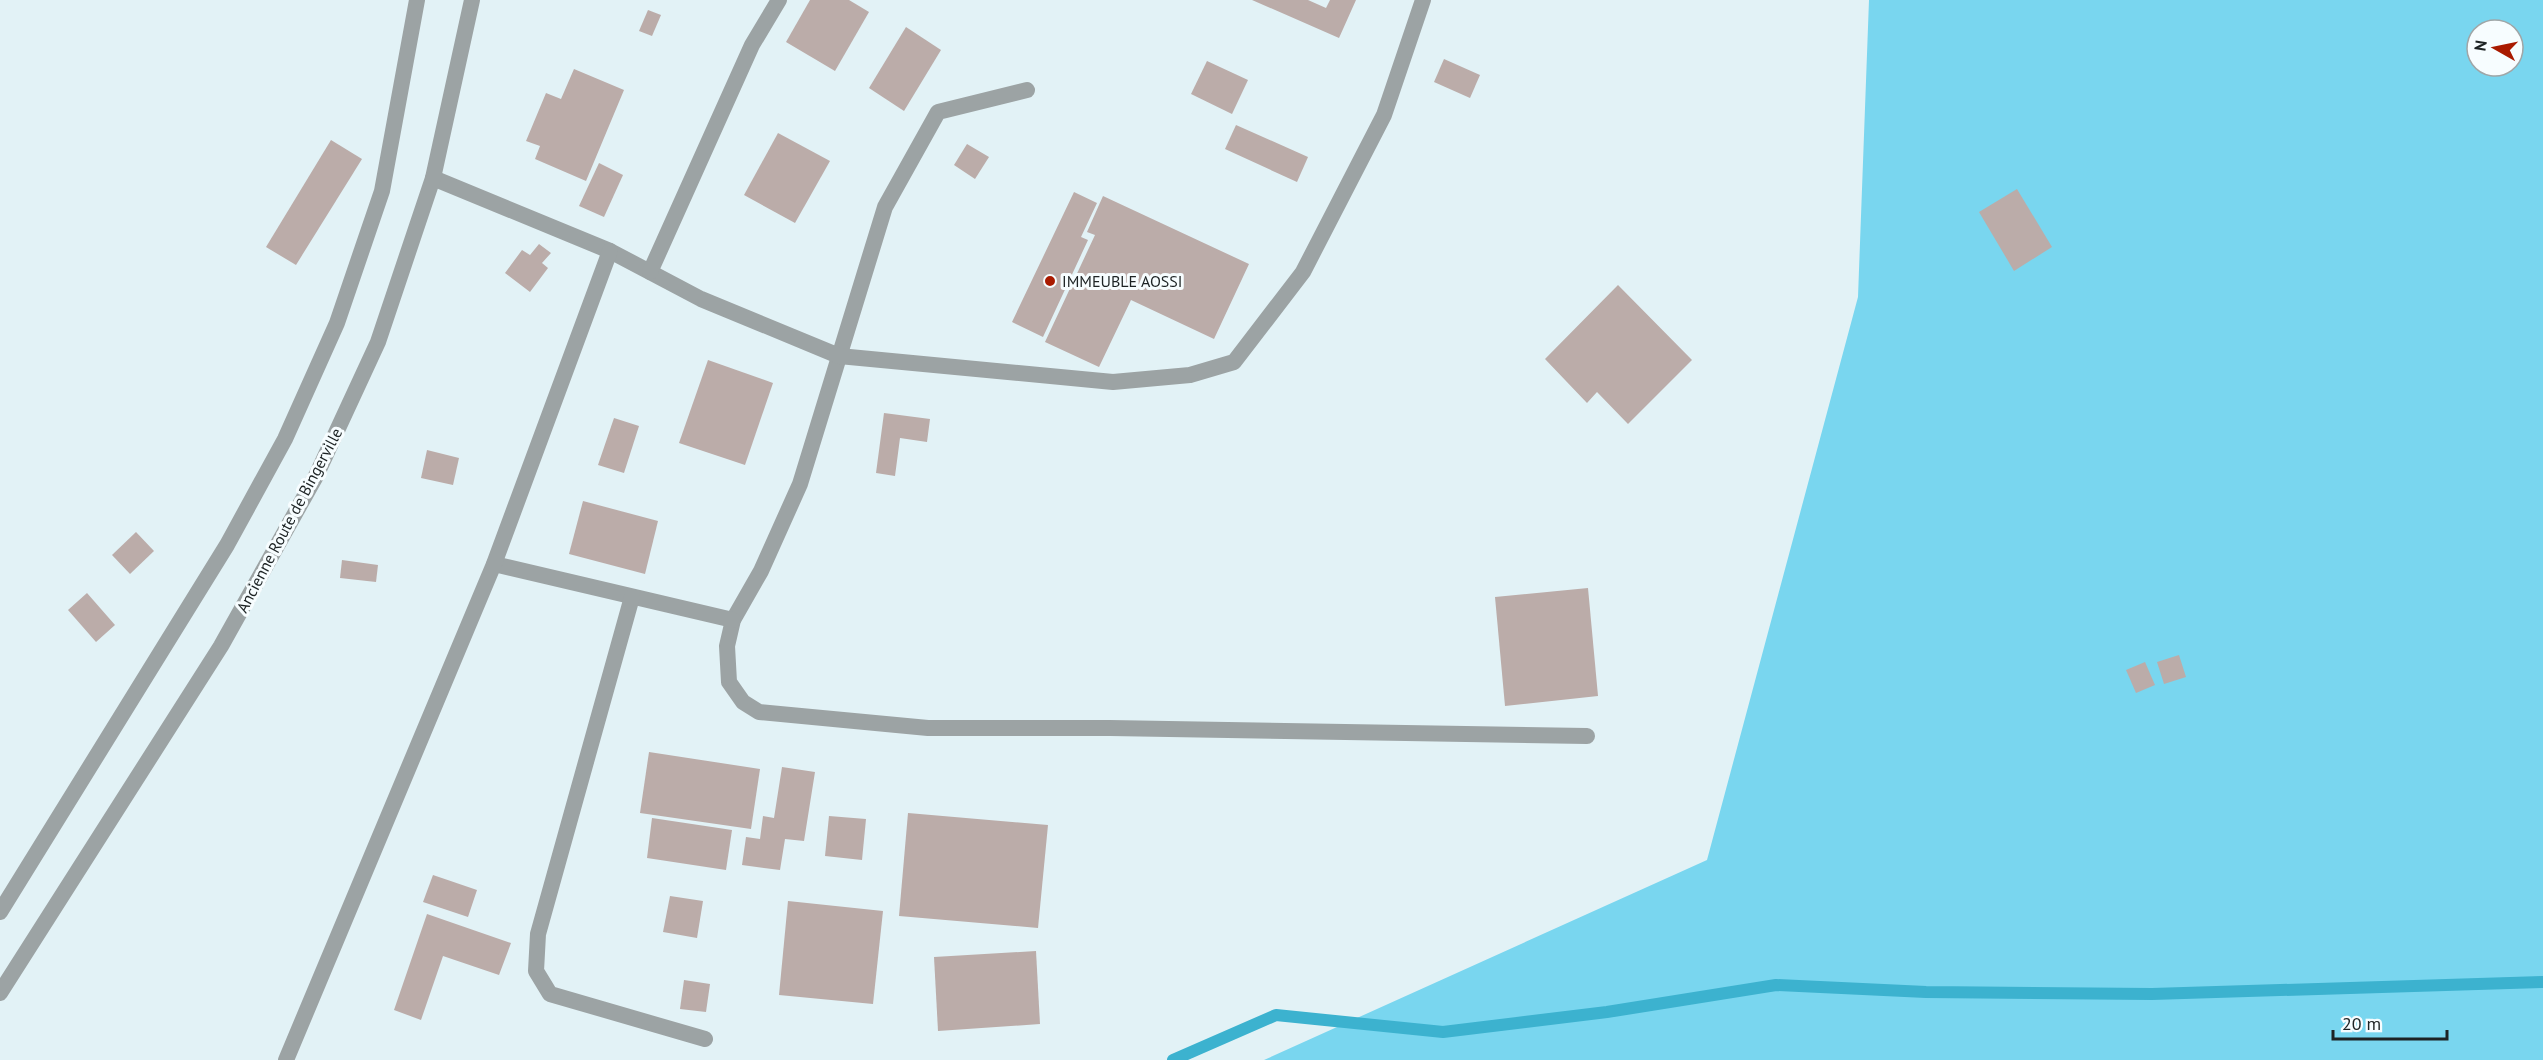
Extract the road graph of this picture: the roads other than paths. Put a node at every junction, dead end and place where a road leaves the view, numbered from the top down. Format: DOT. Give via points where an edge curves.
graph roads {
  1 [pos="417,0"];
  2 [pos="472,0"];
  3 [pos="779,0"];
  4 [pos="1423,0"];
  5 [pos="1027,90"];
  6 [pos="433,178"];
  7 [pos="610,251"];
  8 [pos="650,272"];
  9 [pos="839,356"];
  10 [pos="494,564"];
  11 [pos="632,597"];
  12 [pos="733,620"];
  13 [pos="1587,736"];
  14 [pos="0,912"];
  15 [pos="0,993"];
  16 [pos="705,1039"];
  17 [pos="286,1060"];
  1 -- 14 [label="street" via="382,191 336,323 285,439 227,545"];
  2 -- 6 [label="street, Ancienne Route de Bingerville"];
  3 -- 8 [label="street" via="752,45"];
  4 -- 9 [label="street" via="1384,115 1303,272 1234,362 1190,375 1113,382"];
  5 -- 9 [label="street" via="938,112 885,207"];
  6 -- 7 [label="street"];
  6 -- 15 [label="street, Ancienne Route de Bingerville" via="378,342 316,476 221,645"];
  7 -- 8 [label="street"];
  7 -- 10 [label="street"];
  8 -- 9 [label="street" via="701,299"];
  9 -- 12 [label="street" via="800,484 761,571"];
  10 -- 11 [label="street"];
  10 -- 17 [label="street"];
  11 -- 12 [label="street"];
  11 -- 16 [label="street" via="538,934 536,972 550,994"];
  12 -- 13 [label="street" via="727,646 729,682 743,702 759,712 928,728"];
}
